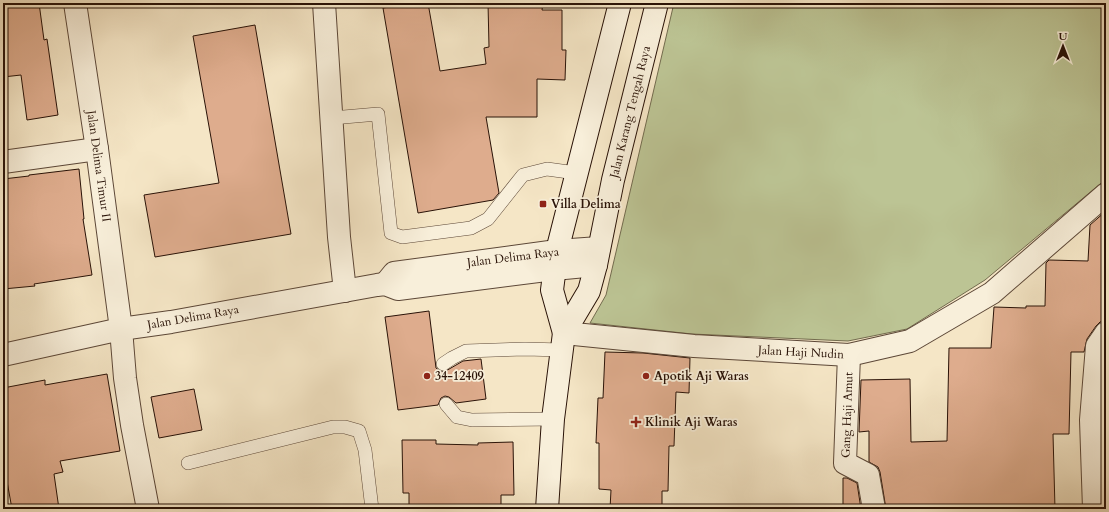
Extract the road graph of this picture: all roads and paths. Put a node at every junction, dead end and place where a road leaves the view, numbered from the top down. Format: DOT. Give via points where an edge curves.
graph roads {
  1 [pos="75,3"];
  2 [pos="324,3"];
  3 [pos="620,3"];
  4 [pos="657,3"];
  5 [pos="332,118"];
  6 [pos="97,149"];
  7 [pos="3,162"];
  8 [pos="576,173"];
  9 [pos="1106,194"];
  10 [pos="598,257"];
  11 [pos="556,260"];
  12 [pos="367,287"];
  13 [pos="121,329"];
  14 [pos="1106,333"];
  15 [pos="563,341"];
  16 [pos="3,355"];
  17 [pos="849,355"];
  18 [pos="443,364"];
  19 [pos="446,404"];
  20 [pos="553,419"];
  21 [pos="188,463"];
  22 [pos="148,509"];
  23 [pos="372,509"];
  24 [pos="547,509"];
  25 [pos="874,509"];
  26 [pos="1094,509"];
  1 -- 6 [label="street, Jalan Delima Timur II"];
  2 -- 5 [label="street"];
  3 -- 8 [label="street, Jalan Karang Tengah Raya"];
  4 -- 10 [label="street, Jalan Karang Tengah Raya" via="613,180"];
  5 -- 8 [label="lane" via="378,114 391,233 402,238 471,228 488,220 523,175 547,169"];
  5 -- 12 [label="street" via="339,238"];
  6 -- 7 [label="street"];
  6 -- 13 [label="street, Jalan Delima Timur II"];
  8 -- 11 [label="street, Jalan Karang Tengah Raya"];
  9 -- 17 [label="street, Jalan Haji Nudin" via="992,293 910,342"];
  10 -- 11 [label="street, Jalan Delima Raya"];
  10 -- 15 [label="street, Jalan Karang Tengah Raya" via="589,291"];
  11 -- 12 [label="street, Jalan Delima Raya" via="398,288"];
  11 -- 15 [label="street, Jalan Karang Tengah Raya" via="552,290"];
  12 -- 13 [label="street, Jalan Delima Raya"];
  13 -- 16 [label="street, Jalan Delima Raya"];
  13 -- 22 [label="street, Jalan Delima Timur II" via="132,425"];
  14 -- 26 [label="street" via="1097,346 1091,420"];
  15 -- 17 [label="street, Jalan Haji Nudin"];
  15 -- 18 [label="lane" via="525,349 466,351"];
  15 -- 20 [label="street, Jalan Karang Tengah Raya"];
  17 -- 25 [label="street, Gang Haji Amut" via="844,463 868,476"];
  19 -- 20 [label="lane" via="457,417 472,420"];
  20 -- 24 [label="street, Jalan Karang Tengah Raya"];
  21 -- 23 [label="lane" via="333,427 345,427 359,431 365,450"];
}
